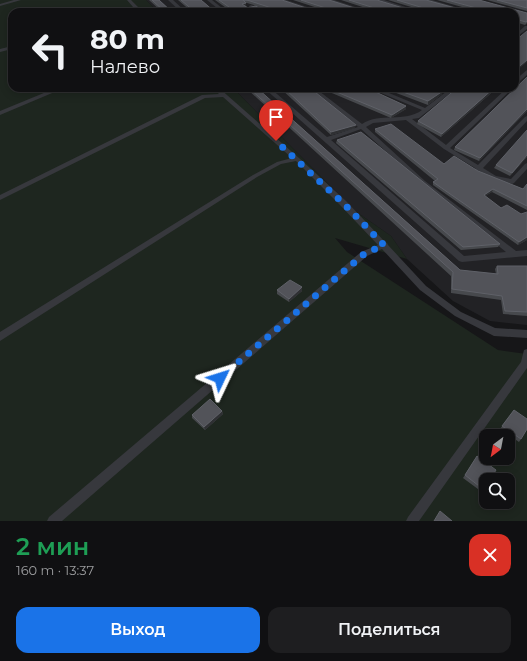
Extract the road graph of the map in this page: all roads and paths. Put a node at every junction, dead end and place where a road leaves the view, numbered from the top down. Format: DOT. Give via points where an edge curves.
graph roads {
  1 [pos="19,0"];
  2 [pos="129,0"];
  3 [pos="170,0"];
  4 [pos="209,0"];
  5 [pos="282,0"];
  6 [pos="330,0"];
  7 [pos="380,0"];
  8 [pos="427,0"];
  9 [pos="0,6"];
  10 [pos="250,6"];
  11 [pos="136,7"];
  12 [pos="133,8"];
  13 [pos="179,8"];
  14 [pos="219,8"];
  15 [pos="256,8"];
  16 [pos="307,8"];
  17 [pos="355,8"];
  18 [pos="406,8"];
  19 [pos="456,8"];
  20 [pos="520,26"];
  21 [pos="527,27"];
  22 [pos="519,34"];
  23 [pos="527,72"];
  24 [pos="519,79"];
  25 [pos="51,92"];
  26 [pos="220,92"];
  27 [pos="272,92"];
  28 [pos="317,92"];
  29 [pos="382,92"];
  30 [pos="506,92"];
  31 [pos="448,93"];
  32 [pos="223,95"];
  33 [pos="426,110"];
  34 [pos="0,113"];
  35 [pos="407,118"];
  36 [pos="527,118"];
  37 [pos="362,127"];
  38 [pos="326,140"];
  39 [pos="446,148"];
  40 [pos="297,160"];
  41 [pos="527,165"];
  42 [pos="478,169"];
  43 [pos="0,198"];
  44 [pos="384,245"];
  45 [pos="527,252"];
  46 [pos="514,254"];
  47 [pos="527,334"];
  48 [pos="0,337"];
  49 [pos="527,354"];
  50 [pos="52,521"];
  51 [pos="412,521"];
  1 -- 9 [label="lane"];
  2 -- 11 [label="lane"];
  3 -- 13 [label="lane"];
  4 -- 14 [label="lane"];
  5 -- 16 [label="lane"];
  6 -- 17 [label="lane"];
  7 -- 18 [label="lane"];
  8 -- 19 [label="lane"];
  10 -- 15 [label="lane"];
  11 -- 12 [label="lane"];
  20 -- 21 [label="lane"];
  21 -- 22 [label="lane"];
  23 -- 24 [label="lane"];
  25 -- 34 [label="lane"];
  26 -- 32 [label="lane"];
  27 -- 38 [label="lane"];
  28 -- 37 [label="lane"];
  29 -- 33 [label="lane"];
  30 -- 39 [label="lane"];
  31 -- 33 [label="lane"];
  32 -- 40 [label="lane"];
  32 -- 43 [label="lane" via="204,96"];
  33 -- 35 [label="lane" via="417,117"];
  35 -- 37 [label="lane" via="371,121"];
  35 -- 39 [label="lane"];
  36 -- 42 [label="lane"];
  37 -- 38 [label="lane"];
  37 -- 46 [label="lane" via="424,182"];
  38 -- 46 [label="lane" via="462,259"];
  39 -- 42 [label="lane"];
  40 -- 44 [label="lane"];
  40 -- 48 [label="lane" via="279,163 255,176"];
  41 -- 42 [label="lane" via="512,182"];
  44 -- 47 [label="lane" via="423,288 458,314 494,332"];
  44 -- 50 [label="lane" via="364,254"];
  45 -- 46 [label="lane"];
  49 -- 51 [label="lane" via="525,363"];
}
